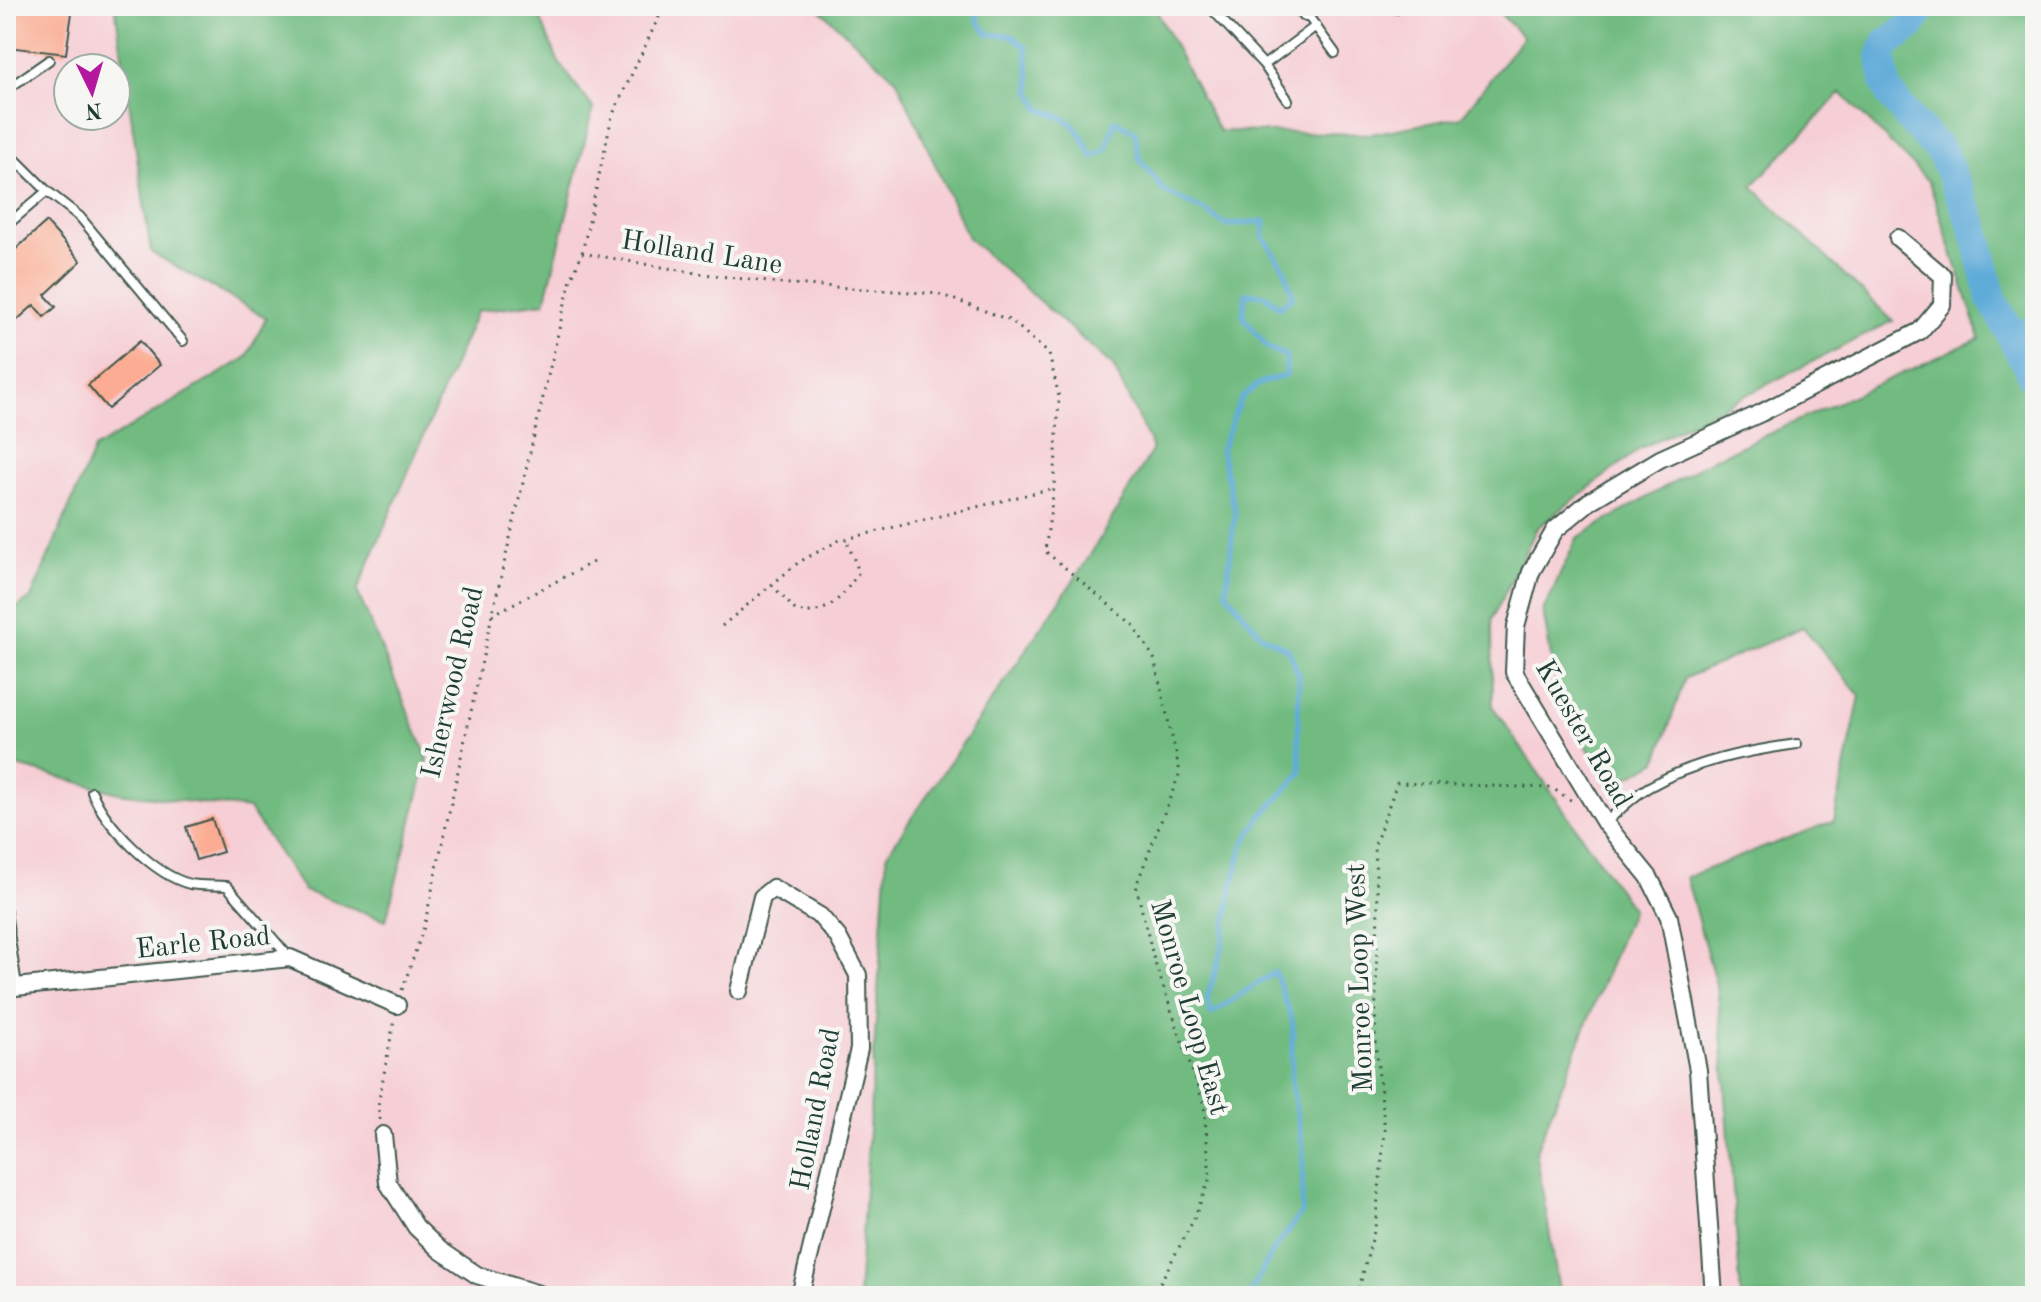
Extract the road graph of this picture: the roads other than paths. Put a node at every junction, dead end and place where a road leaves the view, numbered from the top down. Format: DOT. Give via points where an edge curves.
graph roads {
  1 [pos="1209,6"];
  2 [pos="1310,13"];
  3 [pos="1335,53"];
  4 [pos="49,60"];
  5 [pos="1264,65"];
  6 [pos="6,90"];
  7 [pos="1288,100"];
  8 [pos="6,150"];
  9 [pos="47,191"];
  10 [pos="6,226"];
  11 [pos="1898,238"];
  12 [pos="183,341"];
  13 [pos="6,422"];
  14 [pos="6,449"];
  15 [pos="1797,744"];
  16 [pos="92,792"];
  17 [pos="1605,823"];
  18 [pos="6,912"];
  19 [pos="290,958"];
  20 [pos="11,987"];
  21 [pos="739,991"];
  22 [pos="397,1005"];
  23 [pos="383,1135"];
  24 [pos="545,1296"];
  25 [pos="800,1296"];
  26 [pos="1714,1296"];
  1 -- 5 [label="lane"];
  2 -- 3 [label="lane"];
  2 -- 5 [label="lane"];
  4 -- 6 [label="lane"];
  5 -- 7 [label="lane"];
  8 -- 9 [label="lane"];
  9 -- 10 [label="lane"];
  9 -- 12 [label="lane" via="80,217"];
  11 -- 17 [label="street, Kuester Road" via="1943,276 1942,305 1920,331 1660,459 1590,501 1555,530 1531,572 1516,626 1514,672"];
  13 -- 14 [label="lane"];
  15 -- 17 [label="lane" via="1742,752 1691,768 1647,787"];
  16 -- 19 [label="lane" via="121,836 160,870 189,884 227,886"];
  17 -- 26 [label="street, Kuester Road" via="1649,877 1669,917 1698,1070"];
  18 -- 20 [label="lane"];
  19 -- 20 [label="street, Earle Road"];
  19 -- 22 [label="street, Earle Road"];
  21 -- 25 [label="street, Holland Road" via="762,897 773,888 820,916 858,975 859,1049"];
  23 -- 24 [label="street" via="388,1183 416,1227 477,1275"];
}
